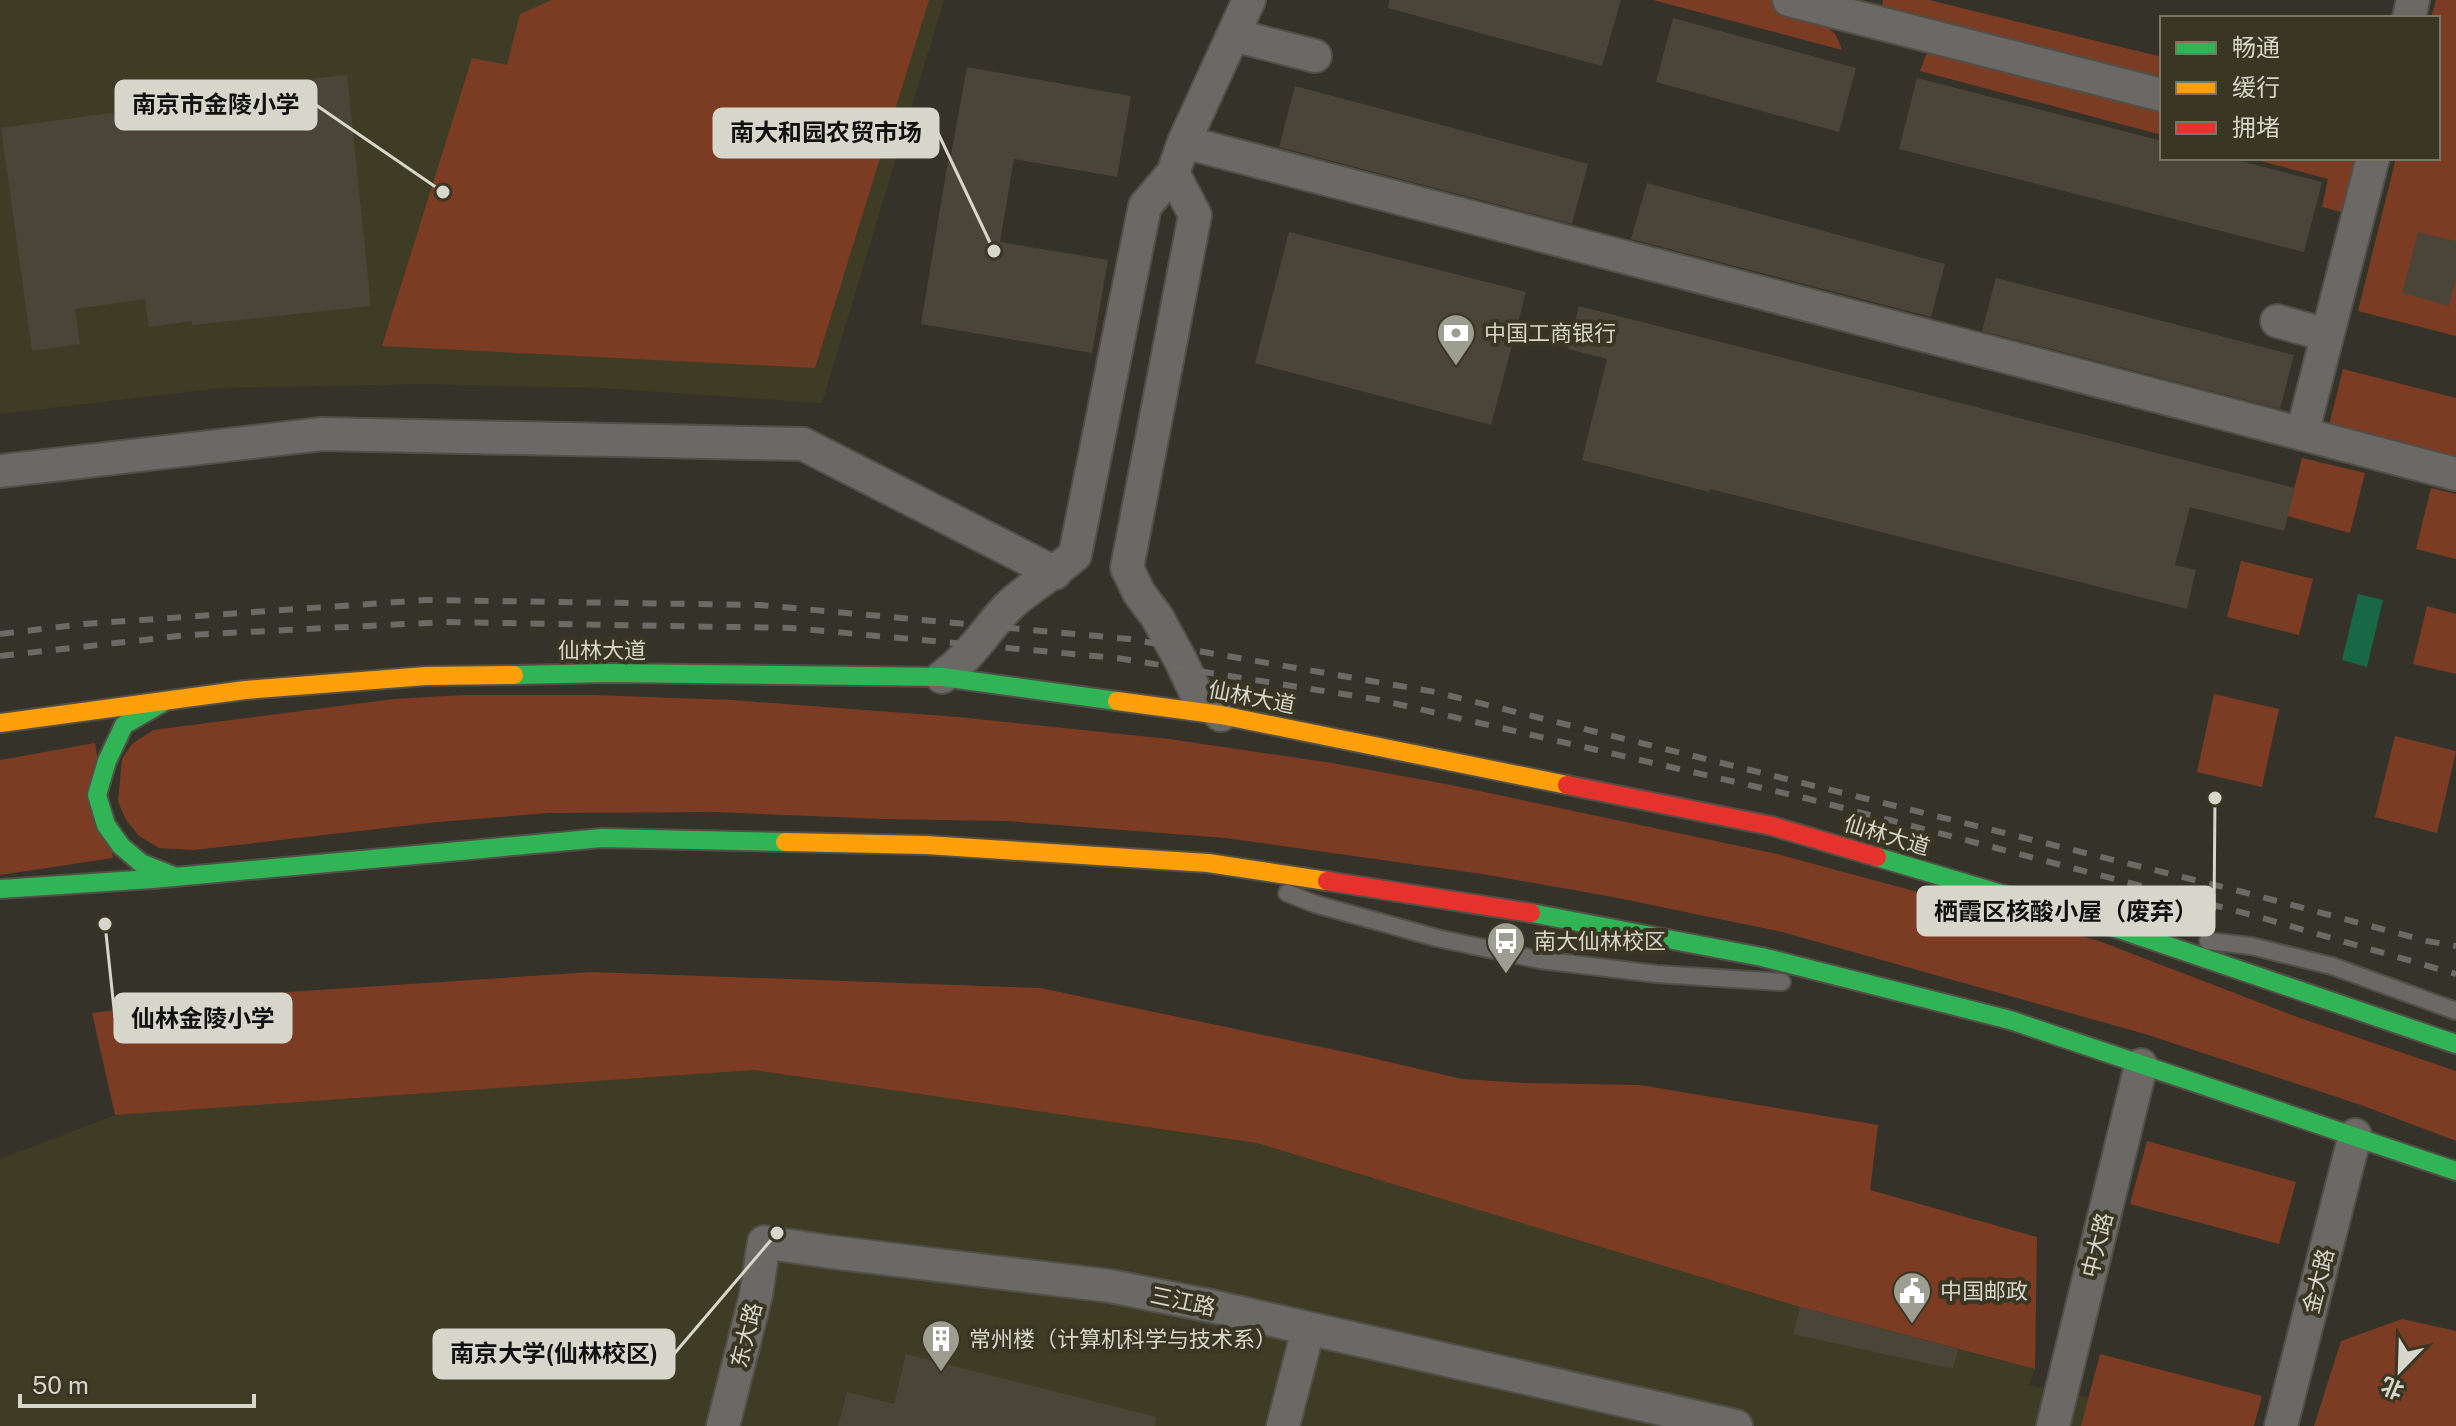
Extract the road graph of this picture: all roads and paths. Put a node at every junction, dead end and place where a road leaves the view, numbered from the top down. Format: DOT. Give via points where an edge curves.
graph roads {
  1 [pos="1249,0"];
  2 [pos="1789,0"];
  3 [pos="1233,35"];
  4 [pos="1315,56"];
  5 [pos="2160,94"];
  6 [pos="1184,142"];
  7 [pos="2372,160"];
  8 [pos="1173,173"];
  9 [pos="2277,321"];
  10 [pos="2327,335"];
  11 [pos="2302,434"];
  12 [pos="0,471"];
  13 [pos="2456,474"];
  14 [pos="1055,573"];
  15 [pos="942,677"];
  16 [pos="168,700"];
  17 [pos="1221,715"];
  18 [pos="0,723"];
  19 [pos="1215,864"];
  20 [pos="176,877"];
  21 [pos="0,889"];
  22 [pos="2119,929"];
  23 [pos="1894,990"];
  24 [pos="2456,1011"];
  25 [pos="2456,1044"];
  26 [pos="2141,1065"];
  27 [pos="2355,1135"];
  28 [pos="2456,1171"];
  29 [pos="764,1242"];
  30 [pos="1308,1330"];
  31 [pos="723,1426"];
  32 [pos="1283,1426"];
  33 [pos="1736,1426"];
  34 [pos="2053,1426"];
  35 [pos="2281,1426"];
  1 -- 3 [label="street"];
  2 -- 5 [label="street"];
  3 -- 4 [label="street"];
  3 -- 6 [label="street"];
  6 -- 8 [label="street"];
  6 -- 11 [label="street"];
  7 -- 10 [label="street"];
  8 -- 14 [label="street" via="1145,206 1075,555"];
  8 -- 17 [label="street" via="1195,215 1127,568 1195,691"];
  9 -- 10 [label="street"];
  10 -- 11 [label="street"];
  11 -- 13 [label="street"];
  12 -- 14 [label="street" via="322,434 803,444"];
  14 -- 15 [label="street" via="1007,608 964,661"];
  15 -- 16 [label="main road, 仙林大道" via="426,676"];
  15 -- 17 [label="main road, 仙林大道"];
  16 -- 18 [label="main road, 仙林大道"];
  16 -- 20 [label="main road" via="124,725 97,795 106,825 121,846 141,863"];
  17 -- 22 [label="main road, 仙林大道" via="1772,826"];
  19 -- 20 [label="main road" via="926,845 602,838"];
  19 -- 23 [label="main road" via="1546,916 1762,957"];
  19 -- 23 [label="lane" via="1315,904 1540,960 1657,974"];
  20 -- 21 [label="main road"];
  22 -- 24 [label="lane" via="2251,946 2332,966"];
  22 -- 25 [label="main road, 仙林大道"];
  23 -- 26 [label="main road" via="2010,1020"];
  26 -- 27 [label="main road"];
  26 -- 34 [label="street, 中大路"];
  27 -- 28 [label="main road"];
  27 -- 35 [label="street, 金大路"];
  29 -- 30 [label="street, 三江路" via="1110,1286"];
  29 -- 31 [label="street, 东大路"];
  30 -- 32 [label="street"];
  30 -- 33 [label="street, 三江路"];
}
